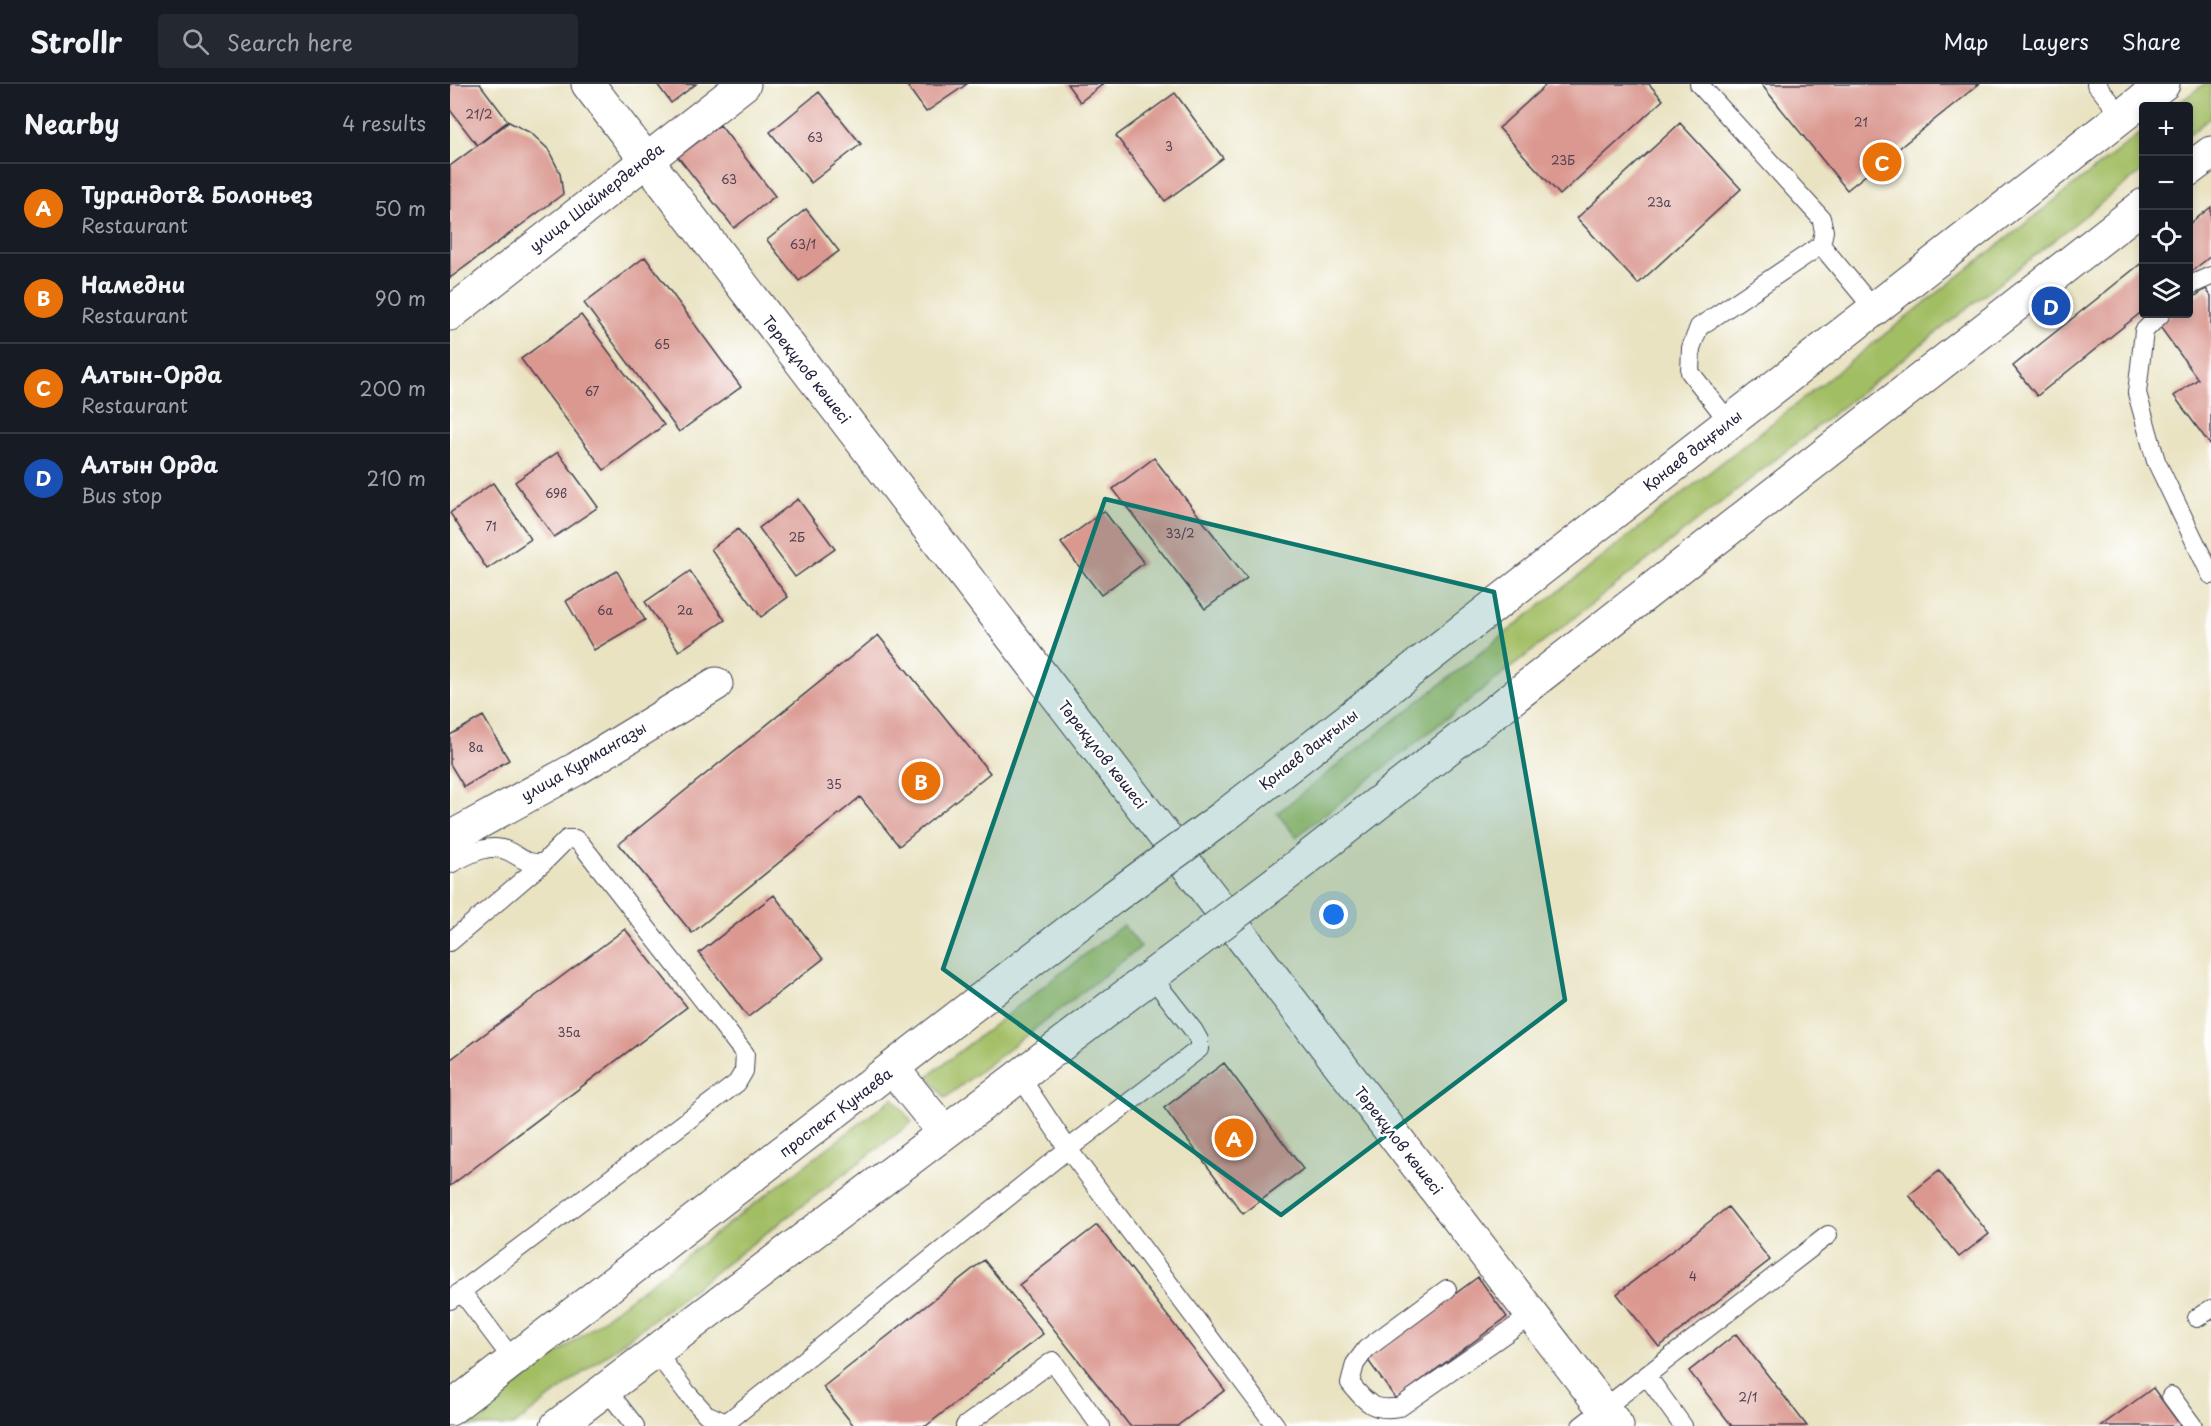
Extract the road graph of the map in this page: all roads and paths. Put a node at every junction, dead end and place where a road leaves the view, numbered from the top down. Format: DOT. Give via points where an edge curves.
graph roads {
  1 [pos="588,84"];
  2 [pos="744,84"];
  3 [pos="1699,84"];
  4 [pos="2096,84"];
  5 [pos="2163,84"];
  6 [pos="2122,117"];
  7 [pos="2211,153"];
  8 [pos="645,160"];
  9 [pos="2193,166"];
  10 [pos="2139,210"];
  11 [pos="1821,245"];
  12 [pos="2211,276"];
  13 [pos="2193,284"];
  14 [pos="1874,309"];
  15 [pos="450,314"];
  16 [pos="2157,318"];
  17 [pos="1729,422"];
  18 [pos="2211,574"];
  19 [pos="716,684"];
  20 [pos="1222,818"];
  21 [pos="450,838"];
  22 [pos="543,863"];
  23 [pos="450,864"];
  24 [pos="450,942"];
  25 [pos="1160,970"];
  26 [pos="893,1069"];
  27 [pos="1019,1076"];
  28 [pos="944,1132"];
  29 [pos="1068,1149"];
  30 [pos="1828,1235"];
  31 [pos="1447,1289"];
  32 [pos="456,1296"];
  33 [pos="1532,1315"];
  34 [pos="655,1351"];
  35 [pos="513,1360"];
  36 [pos="1647,1376"];
  37 [pos="606,1389"];
  38 [pos="2171,1396"];
  39 [pos="450,1409"];
  40 [pos="1600,1421"];
  41 [pos="557,1426"];
  42 [pos="635,1426"];
  43 [pos="965,1426"];
  44 [pos="1100,1426"];
  45 [pos="1276,1426"];
  46 [pos="1683,1426"];
  47 [pos="2193,1426"];
  1 -- 8 [label="main road, Төреқұлов көшесі"];
  2 -- 8 [label="main road, улица Шаймерденова"];
  3 -- 11 [label="lane" via="1821,218"];
  4 -- 6 [label="lane"];
  5 -- 6 [label="main road, Қонаев даңғылы"];
  6 -- 14 [label="main road, Қонаев даңғылы"];
  7 -- 9 [label="main road"];
  8 -- 15 [label="main road, улица Шаймерденова"];
  8 -- 33 [label="main road, Төреқұлов көшесі"];
  10 -- 25 [label="main road, bridge"];
  11 -- 14 [label="lane"];
  11 -- 17 [label="lane" via="1699,327 1690,372"];
  12 -- 13 [label="lane"];
  14 -- 17 [label="main road, Қонаев даңғылы"];
  16 -- 18 [label="lane" via="2144,330 2138,393 2156,462"];
  17 -- 20 [label="main road, Қонаев даңғылы"];
  19 -- 21 [label="main road, улица Курмангазы" via="576,769"];
  20 -- 26 [label="main road, проспект Кунаева, bridge"];
  22 -- 23 [label="lane" via="531,864 507,850 490,847"];
  22 -- 24 [label="lane"];
  22 -- 32 [label="lane" via="567,839 581,844 744,1054 744,1071 737,1083"];
  25 -- 27 [label="main road"];
  25 -- 29 [label="lane" via="1199,1040 1199,1049"];
  26 -- 28 [label="main road"];
  26 -- 35 [label="main road, проспект Кунаева"];
  27 -- 28 [label="main road"];
  27 -- 29 [label="lane"];
  28 -- 34 [label="main road"];
  29 -- 34 [label="lane" via="726,1423 706,1414"];
  29 -- 45 [label="lane"];
  30 -- 36 [label="lane"];
  31 -- 33 [label="lane" via="1366,1349 1355,1364 1350,1383 1363,1400 1383,1410 1400,1407"];
  32 -- 35 [label="lane"];
  33 -- 40 [label="main road, Төреқұлов көшесі"];
  34 -- 37 [label="main road"];
  35 -- 39 [label="main road, проспект Кунаева"];
  36 -- 40 [label="lane"];
  36 -- 46 [label="lane"];
  37 -- 41 [label="main road"];
  37 -- 42 [label="lane"];
  38 -- 47 [label="lane"];
  43 -- 44 [label="lane" via="1053,1361"];
}
